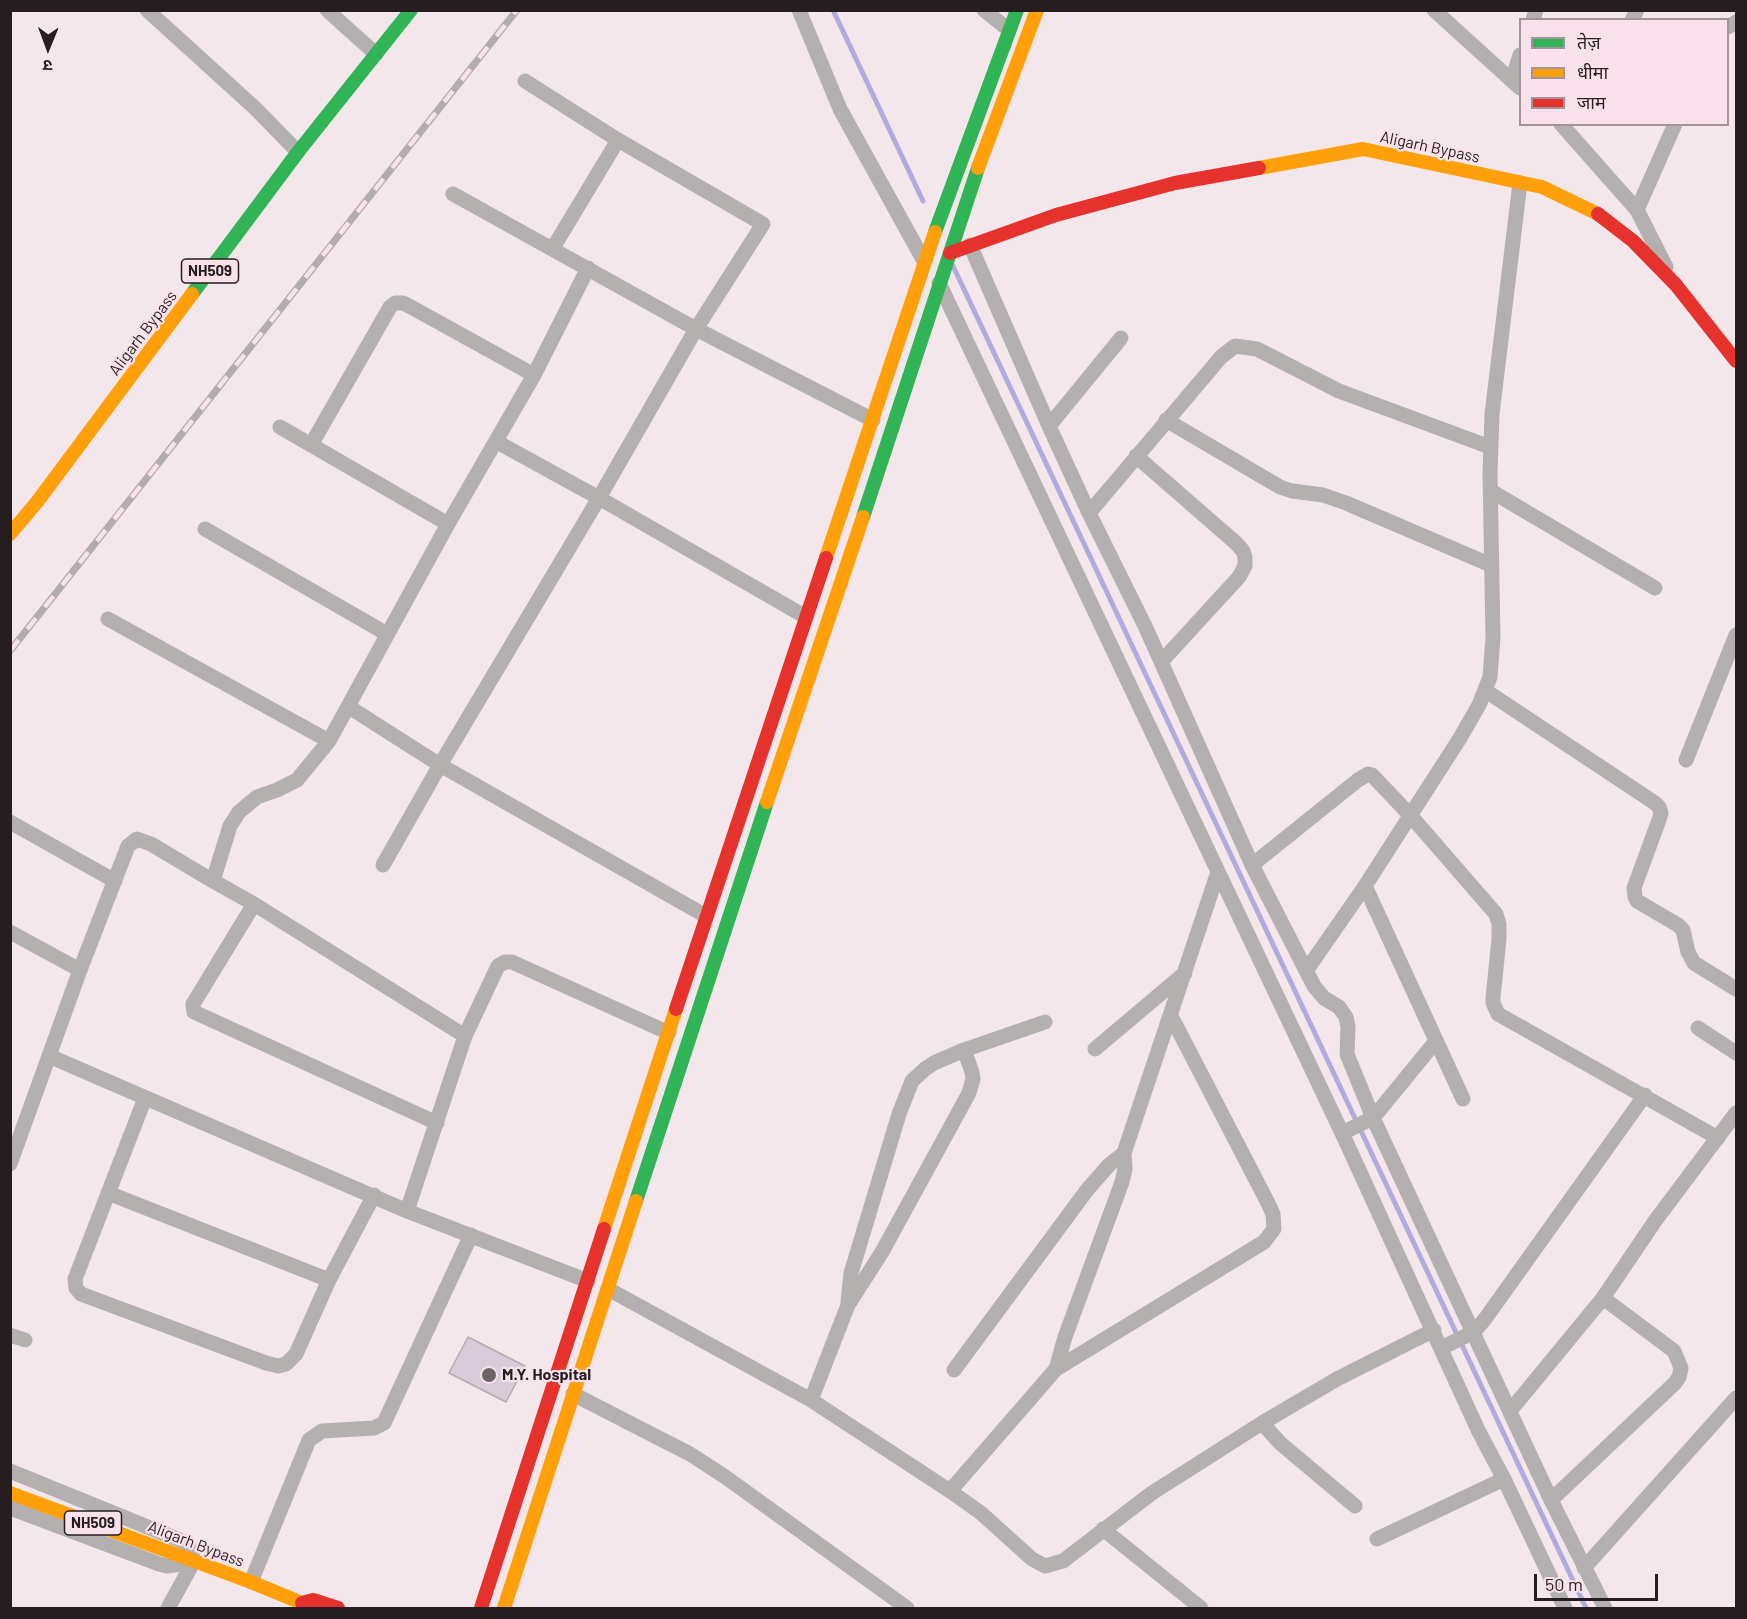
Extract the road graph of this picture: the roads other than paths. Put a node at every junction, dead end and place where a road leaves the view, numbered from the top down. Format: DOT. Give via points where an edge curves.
graph roads {
  1 [pos="147,10"];
  2 [pos="327,10"];
  3 [pos="411,10"];
  4 [pos="799,10"];
  5 [pos="984,10"];
  6 [pos="1017,10"];
  7 [pos="1037,10"];
  8 [pos="1434,10"];
  9 [pos="1009,30"];
  10 [pos="376,54"];
  11 [pos="1519,67"];
  12 [pos="525,81"];
  13 [pos="1516,84"];
  14 [pos="1563,126"];
  15 [pos="1674,126"];
  16 [pos="618,140"];
  17 [pos="298,152"];
  18 [pos="1520,183"];
  19 [pos="453,194"];
  20 [pos="1637,210"];
  21 [pos="970,245"];
  22 [pos="553,248"];
  23 [pos="948,256"];
  24 [pos="925,258"];
  25 [pos="588,268"];
  26 [pos="939,283"];
  27 [pos="1676,285"];
  28 [pos="696,329"];
  29 [pos="1121,338"];
  30 [pos="1737,361"];
  31 [pos="534,375"];
  32 [pos="873,420"];
  33 [pos="1166,420"];
  34 [pos="1049,426"];
  35 [pos="280,427"];
  36 [pos="497,442"];
  37 [pos="311,445"];
  38 [pos="1490,447"];
  39 [pos="1136,456"];
  40 [pos="1491,491"];
  41 [pos="599,498"];
  42 [pos="37,502"];
  43 [pos="1089,513"];
  44 [pos="10,521"];
  45 [pos="448,524"];
  46 [pos="205,529"];
  47 [pos="10,534"];
  48 [pos="1491,565"];
  49 [pos="1655,588"];
  50 [pos="806,617"];
  51 [pos="108,619"];
  52 [pos="387,634"];
  53 [pos="1737,635"];
  54 [pos="1161,662"];
  55 [pos="1486,691"];
  56 [pos="349,707"];
  57 [pos="329,741"];
  58 [pos="1686,760"];
  59 [pos="440,765"];
  60 [pos="1410,815"];
  61 [pos="10,822"];
  62 [pos="383,865"];
  63 [pos="1252,865"];
  64 [pos="1218,872"];
  65 [pos="115,881"];
  66 [pos="213,881"];
  67 [pos="1365,886"];
  68 [pos="254,903"];
  69 [pos="706,916"];
  70 [pos="10,932"];
  71 [pos="80,970"];
  72 [pos="1306,971"];
  73 [pos="1185,973"];
  74 [pos="1737,989"];
  75 [pos="1171,1016"];
  76 [pos="1045,1022"];
  77 [pos="1698,1028"];
  78 [pos="669,1033"];
  79 [pos="465,1036"];
  80 [pos="1436,1041"];
  81 [pos="1095,1049"];
  82 [pos="964,1050"];
  83 [pos="1737,1053"];
  84 [pos="49,1056"];
  85 [pos="1645,1095"];
  86 [pos="145,1098"];
  87 [pos="1463,1099"];
  88 [pos="1737,1113"];
  89 [pos="437,1124"];
  90 [pos="1358,1126"];
  91 [pos="1718,1138"];
  92 [pos="1124,1154"];
  93 [pos="10,1164"];
  94 [pos="108,1194"];
  95 [pos="374,1195"];
  96 [pos="407,1211"];
  97 [pos="471,1235"];
  98 [pos="329,1280"];
  99 [pos="588,1281"];
  100 [pos="608,1289"];
  101 [pos="1603,1298"];
  102 [pos="848,1305"];
  103 [pos="1434,1330"];
  104 [pos="1458,1339"];
  105 [pos="1056,1369"];
  106 [pos="954,1370"];
  107 [pos="573,1394"];
  108 [pos="1737,1398"];
  109 [pos="811,1400"];
  110 [pos="1510,1411"];
  111 [pos="1262,1423"];
  112 [pos="10,1471"];
  113 [pos="1504,1479"];
  114 [pos="950,1491"];
  115 [pos="10,1493"];
  116 [pos="1551,1500"];
  117 [pos="1355,1506"];
  118 [pos="10,1508"];
  119 [pos="1103,1529"];
  120 [pos="1377,1539"];
  121 [pos="194,1561"];
  122 [pos="1584,1569"];
  123 [pos="251,1582"];
  124 [pos="305,1606"];
  125 [pos="1598,1607"];
  126 [pos="168,1608"];
  127 [pos="338,1608"];
  128 [pos="481,1608"];
  129 [pos="504,1608"];
  130 [pos="907,1608"];
  131 [pos="1202,1608"];
  132 [pos="1565,1608"];
  1 -- 17 [label="street"];
  2 -- 10 [label="street"];
  3 -- 10 [label="main road, Aligarh Bypass / NH509"];
  4 -- 24 [label="street" via="840,109"];
  5 -- 9 [label="street"];
  6 -- 9 [label="main road"];
  7 -- 23 [label="main road"];
  8 -- 13 [label="street"];
  9 -- 24 [label="main road"];
  10 -- 17 [label="main road, Aligarh Bypass / NH509"];
  11 -- 13 [label="street"];
  12 -- 16 [label="street"];
  14 -- 20 [label="street"];
  15 -- 20 [label="street"];
  16 -- 22 [label="street"];
  16 -- 28 [label="street" via="764,224"];
  17 -- 42 [label="main road, Aligarh Bypass / NH509"];
  18 -- 21 [label="main road, Aligarh Bypass" via="1363,149 1175,183 1056,215"];
  18 -- 27 [label="main road, Aligarh Bypass" via="1542,187 1596,213 1633,241"];
  18 -- 38 [label="street"];
  19 -- 22 [label="street"];
  20 -- 27 [label="street"];
  21 -- 23 [label="main road, Aligarh Bypass"];
  21 -- 34 [label="street"];
  22 -- 25 [label="street"];
  23 -- 24 [label="main road"];
  23 -- 26 [label="main road"];
  24 -- 32 [label="main road"];
  25 -- 28 [label="street"];
  25 -- 31 [label="street"];
  26 -- 64 [label="street"];
  26 -- 100 [label="main road"];
  27 -- 30 [label="main road, Aligarh Bypass"];
  28 -- 32 [label="street"];
  28 -- 41 [label="street"];
  29 -- 34 [label="street"];
  31 -- 36 [label="street"];
  31 -- 37 [label="street" via="411,307 395,303"];
  32 -- 50 [label="main road"];
  33 -- 38 [label="street" via="1227,350 1248,346 1339,391"];
  33 -- 39 [label="street"];
  33 -- 48 [label="street" via="1280,487 1346,502"];
  34 -- 43 [label="street"];
  35 -- 37 [label="street"];
  36 -- 41 [label="street"];
  36 -- 45 [label="street"];
  37 -- 45 [label="street"];
  38 -- 40 [label="street"];
  39 -- 43 [label="street"];
  39 -- 54 [label="street" via="1236,543 1245,557 1239,577"];
  40 -- 48 [label="street"];
  40 -- 49 [label="street"];
  41 -- 50 [label="street"];
  41 -- 59 [label="street"];
  42 -- 44 [label="street"];
  42 -- 47 [label="main road, Aligarh Bypass / NH509"];
  43 -- 54 [label="street"];
  45 -- 52 [label="street"];
  46 -- 52 [label="street"];
  48 -- 55 [label="street" via="1493,638"];
  50 -- 69 [label="main road"];
  51 -- 57 [label="street"];
  52 -- 56 [label="street"];
  53 -- 58 [label="street"];
  54 -- 63 [label="street"];
  55 -- 60 [label="street"];
  55 -- 74 [label="street" via="1659,807 1659,820 1634,888 1635,897 1678,925 1686,935 1694,963"];
  56 -- 57 [label="street"];
  56 -- 59 [label="street"];
  57 -- 66 [label="street" via="297,780 257,796 238,812"];
  59 -- 62 [label="street"];
  59 -- 69 [label="street"];
  60 -- 63 [label="street" via="1368,774"];
  60 -- 67 [label="street"];
  60 -- 85 [label="street" via="1496,914 1499,939 1492,998 1498,1014"];
  61 -- 65 [label="street"];
  63 -- 72 [label="street"];
  64 -- 73 [label="street"];
  64 -- 90 [label="street"];
  65 -- 66 [label="street" via="128,846 137,839"];
  65 -- 71 [label="street"];
  66 -- 68 [label="street"];
  67 -- 72 [label="street"];
  67 -- 80 [label="street"];
  68 -- 79 [label="street"];
  68 -- 89 [label="street" via="193,1004 194,1012"];
  69 -- 78 [label="main road"];
  70 -- 71 [label="street"];
  71 -- 84 [label="street"];
  72 -- 90 [label="street" via="1324,999 1339,1007 1346,1017 1347,1054"];
  73 -- 75 [label="street"];
  73 -- 81 [label="street"];
  75 -- 92 [label="street"];
  75 -- 105 [label="street" via="1268,1203 1274,1229 1264,1242"];
  76 -- 82 [label="street"];
  77 -- 83 [label="street"];
  78 -- 79 [label="street" via="505,962 498,966"];
  78 -- 99 [label="main road"];
  79 -- 89 [label="street"];
  80 -- 87 [label="street"];
  80 -- 90 [label="street"];
  82 -- 102 [label="street" via="973,1079 969,1093 882,1252"];
  82 -- 102 [label="street" via="925,1069 907,1091 851,1273"];
  84 -- 86 [label="street"];
  84 -- 93 [label="street"];
  85 -- 91 [label="street"];
  85 -- 104 [label="street" via="1485,1319"];
  86 -- 94 [label="street"];
  86 -- 95 [label="street"];
  88 -- 91 [label="street"];
  89 -- 96 [label="street"];
  90 -- 103 [label="street"];
  90 -- 104 [label="street"];
  91 -- 101 [label="street"];
  92 -- 105 [label="street" via="1122,1182"];
  92 -- 106 [label="street" via="1109,1165 1080,1199"];
  94 -- 98 [label="street"];
  94 -- 98 [label="street" via="75,1279 75,1288 81,1294 278,1366 296,1354"];
  95 -- 96 [label="street"];
  95 -- 98 [label="street"];
  96 -- 97 [label="street"];
  97 -- 99 [label="street"];
  97 -- 123 [label="street" via="384,1423 374,1428 321,1431 309,1440"];
  99 -- 128 [label="main road"];
  100 -- 107 [label="main road"];
  100 -- 109 [label="street"];
  101 -- 110 [label="street"];
  101 -- 116 [label="street" via="1674,1351 1681,1368 1679,1377"];
  102 -- 109 [label="street"];
  103 -- 104 [label="street"];
  103 -- 111 [label="street" via="1337,1379"];
  104 -- 110 [label="street"];
  104 -- 113 [label="street" via="1479,1432"];
  105 -- 114 [label="street"];
  107 -- 129 [label="main road"];
  107 -- 130 [label="street" via="690,1454"];
  108 -- 122 [label="street"];
  109 -- 114 [label="street"];
  110 -- 116 [label="street"];
  111 -- 117 [label="street"];
  111 -- 119 [label="street"];
  112 -- 121 [label="street" via="182,1541"];
  113 -- 120 [label="street"];
  113 -- 132 [label="street"];
  114 -- 119 [label="street" via="1045,1566 1063,1561"];
  115 -- 121 [label="main road, Aligarh Bypass / NH509"];
  116 -- 122 [label="street"];
  118 -- 121 [label="street" via="159,1564"];
  119 -- 131 [label="street"];
  121 -- 123 [label="main road, Aligarh Bypass / NH509"];
  121 -- 126 [label="street"];
  122 -- 125 [label="street"];
  123 -- 124 [label="main road, Aligarh Bypass / NH509"];
  124 -- 127 [label="main road, Aligarh Bypass / NH509" via="313,1600"];
}
